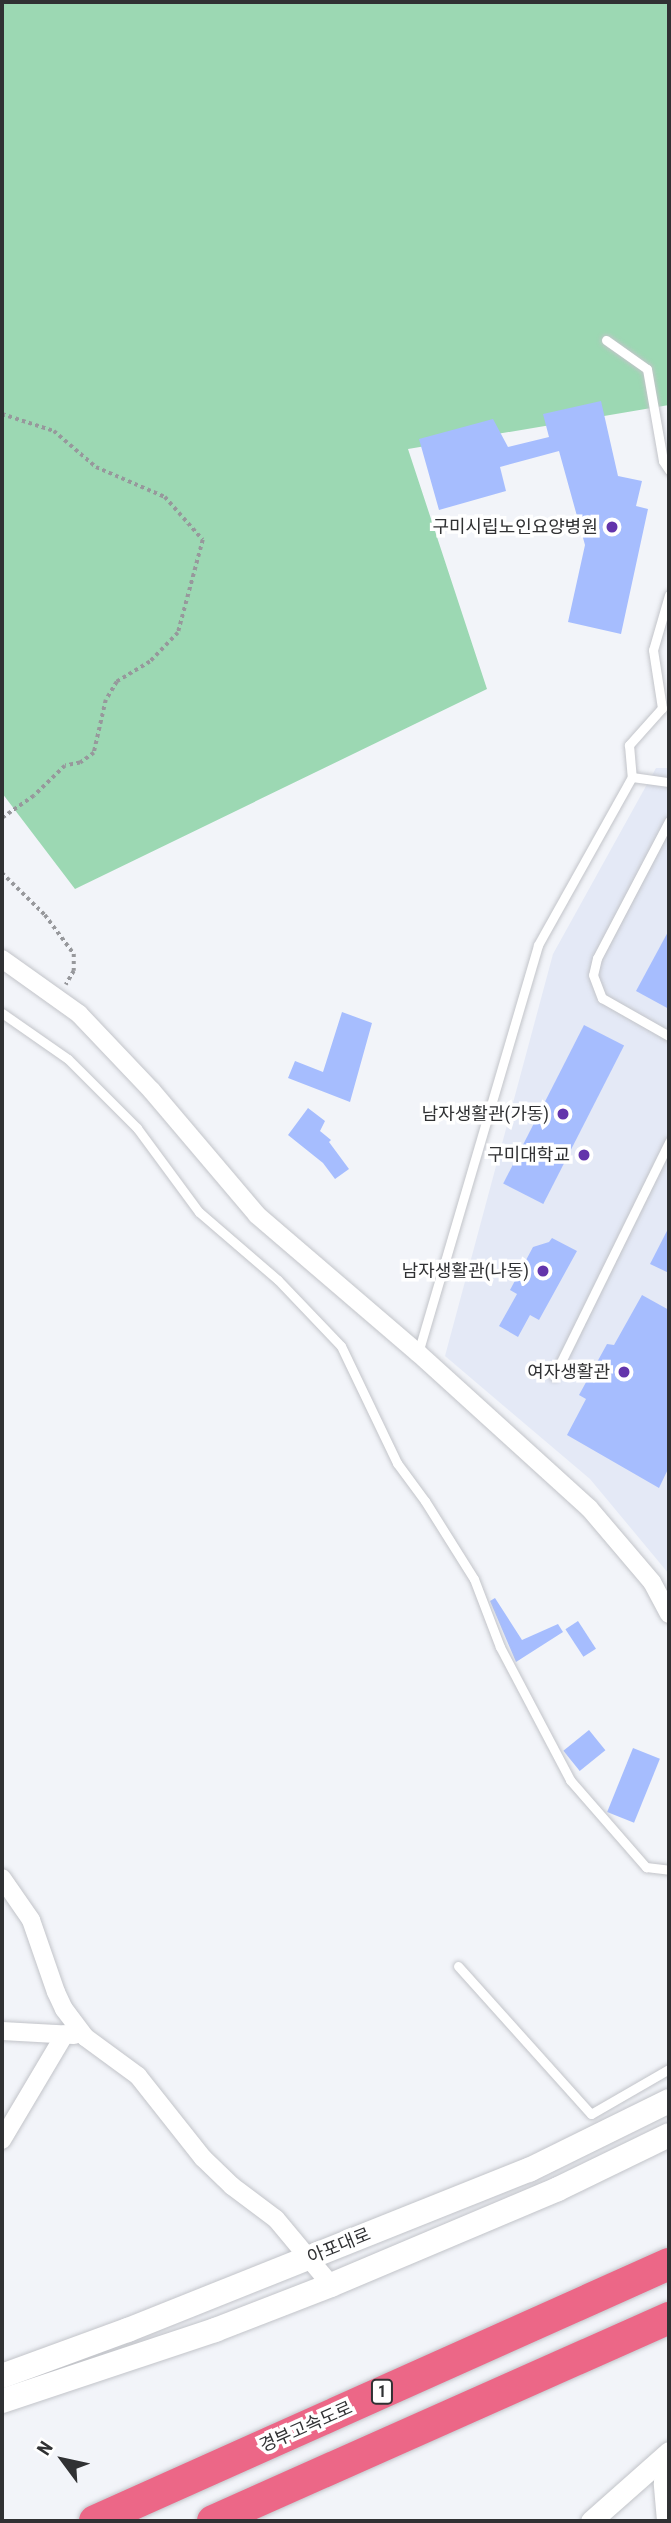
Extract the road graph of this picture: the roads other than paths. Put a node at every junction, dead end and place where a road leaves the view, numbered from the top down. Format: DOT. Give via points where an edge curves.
graph roads {
  1 [pos="606,340"];
  2 [pos="669,470"];
  3 [pos="669,595"];
  4 [pos="632,777"];
  5 [pos="669,782"];
  6 [pos="669,821"];
  7 [pos="2,959"];
  8 [pos="2,1013"];
  9 [pos="669,1036"];
  10 [pos="669,1142"];
  11 [pos="418,1353"];
  12 [pos="555,1376"];
  13 [pos="669,1614"];
  14 [pos="669,1870"];
  15 [pos="2,1878"];
  16 [pos="458,1966"];
  17 [pos="2,2031"];
  18 [pos="65,2034"];
  19 [pos="85,2037"];
  20 [pos="669,2068"];
  21 [pos="669,2101"];
  22 [pos="669,2135"];
  23 [pos="2,2140"];
  24 [pos="308,2258"];
  25 [pos="669,2264"];
  26 [pos="331,2285"];
  27 [pos="669,2318"];
  28 [pos="2,2375"];
  29 [pos="2,2401"];
  30 [pos="669,2454"];
  31 [pos="95,2521"];
  32 [pos="214,2521"];
  33 [pos="591,2521"];
  34 [pos="666,2521"];
  1 -- 2 [label="lane" via="647,369 663,461"];
  3 -- 4 [label="lane" via="653,650 662,708 629,745"];
  4 -- 5 [label="lane"];
  4 -- 11 [label="lane" via="538,945"];
  6 -- 9 [label="lane" via="597,958 593,975 602,998"];
  7 -- 11 [label="street" via="79,1014 152,1091 257,1215"];
  8 -- 14 [label="lane" via="68,1059 138,1128 199,1212 278,1280 341,1346 397,1463 474,1579 500,1647 570,1780 646,1867"];
  10 -- 12 [label="lane"];
  11 -- 13 [label="street" via="589,1508 652,1582"];
  15 -- 19 [label="street" via="31,1920 56,1992"];
  16 -- 20 [label="lane" via="591,2114"];
  17 -- 18 [label="street"];
  18 -- 19 [label="street"];
  18 -- 23 [label="street"];
  19 -- 24 [label="street" via="138,2076 204,2158 276,2219"];
  21 -- 24 [label="main road, 아포대로" via="529,2170"];
  22 -- 26 [label="main road, 아포대로" via="558,2189"];
  24 -- 26 [label="street"];
  24 -- 28 [label="main road, 아포대로"];
  25 -- 31 [label="highway, 경부고속도로 / 1"];
  26 -- 29 [label="main road, 아포대로" via="215,2330"];
  27 -- 32 [label="highway"];
  30 -- 33 [label="street"];
  30 -- 34 [label="street" via="663,2483"];
}
